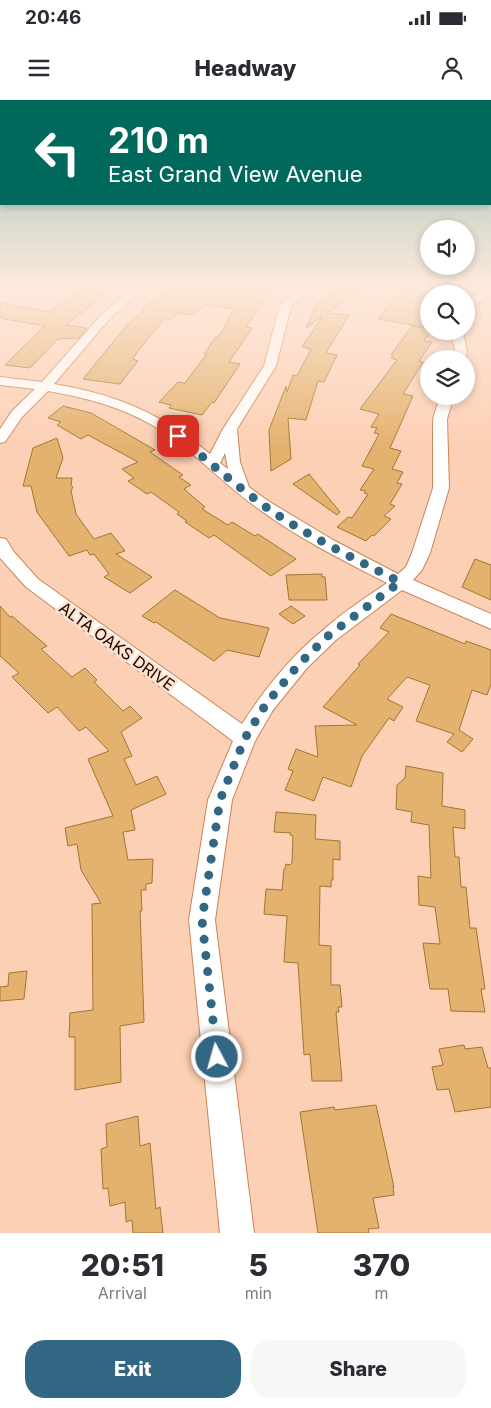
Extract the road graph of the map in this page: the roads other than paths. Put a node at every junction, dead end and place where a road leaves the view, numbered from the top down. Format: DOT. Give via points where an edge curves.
graph roads {
  1 [pos="85,340"];
  2 [pos="277,340"];
  3 [pos="0,381"];
  4 [pos="46,385"];
  5 [pos="444,405"];
  6 [pos="230,429"];
  7 [pos="0,439"];
  8 [pos="189,445"];
  9 [pos="212,464"];
  10 [pos="244,490"];
  11 [pos="0,543"];
  12 [pos="400,582"];
  13 [pos="491,622"];
  14 [pos="245,738"];
  15 [pos="237,1233"];
  1 -- 4 [label="street"];
  2 -- 6 [label="street" via="270,366"];
  3 -- 4 [label="street"];
  4 -- 7 [label="street" via="17,414"];
  4 -- 8 [label="street" via="91,394 127,406 161,424"];
  5 -- 12 [label="street" via="440,419 441,488 421,553 413,570"];
  6 -- 8 [label="street"];
  6 -- 9 [label="street"];
  6 -- 10 [label="street" via="232,462"];
  8 -- 9 [label="street"];
  9 -- 10 [label="street"];
  10 -- 12 [label="street" via="305,532"];
  11 -- 14 [label="street, ALTA OAKS DRIVE" via="32,583"];
  12 -- 13 [label="street"];
  12 -- 14 [label="street" via="329,635 300,663 266,704"];
  14 -- 15 [label="street" via="220,800 202,920"];
}
